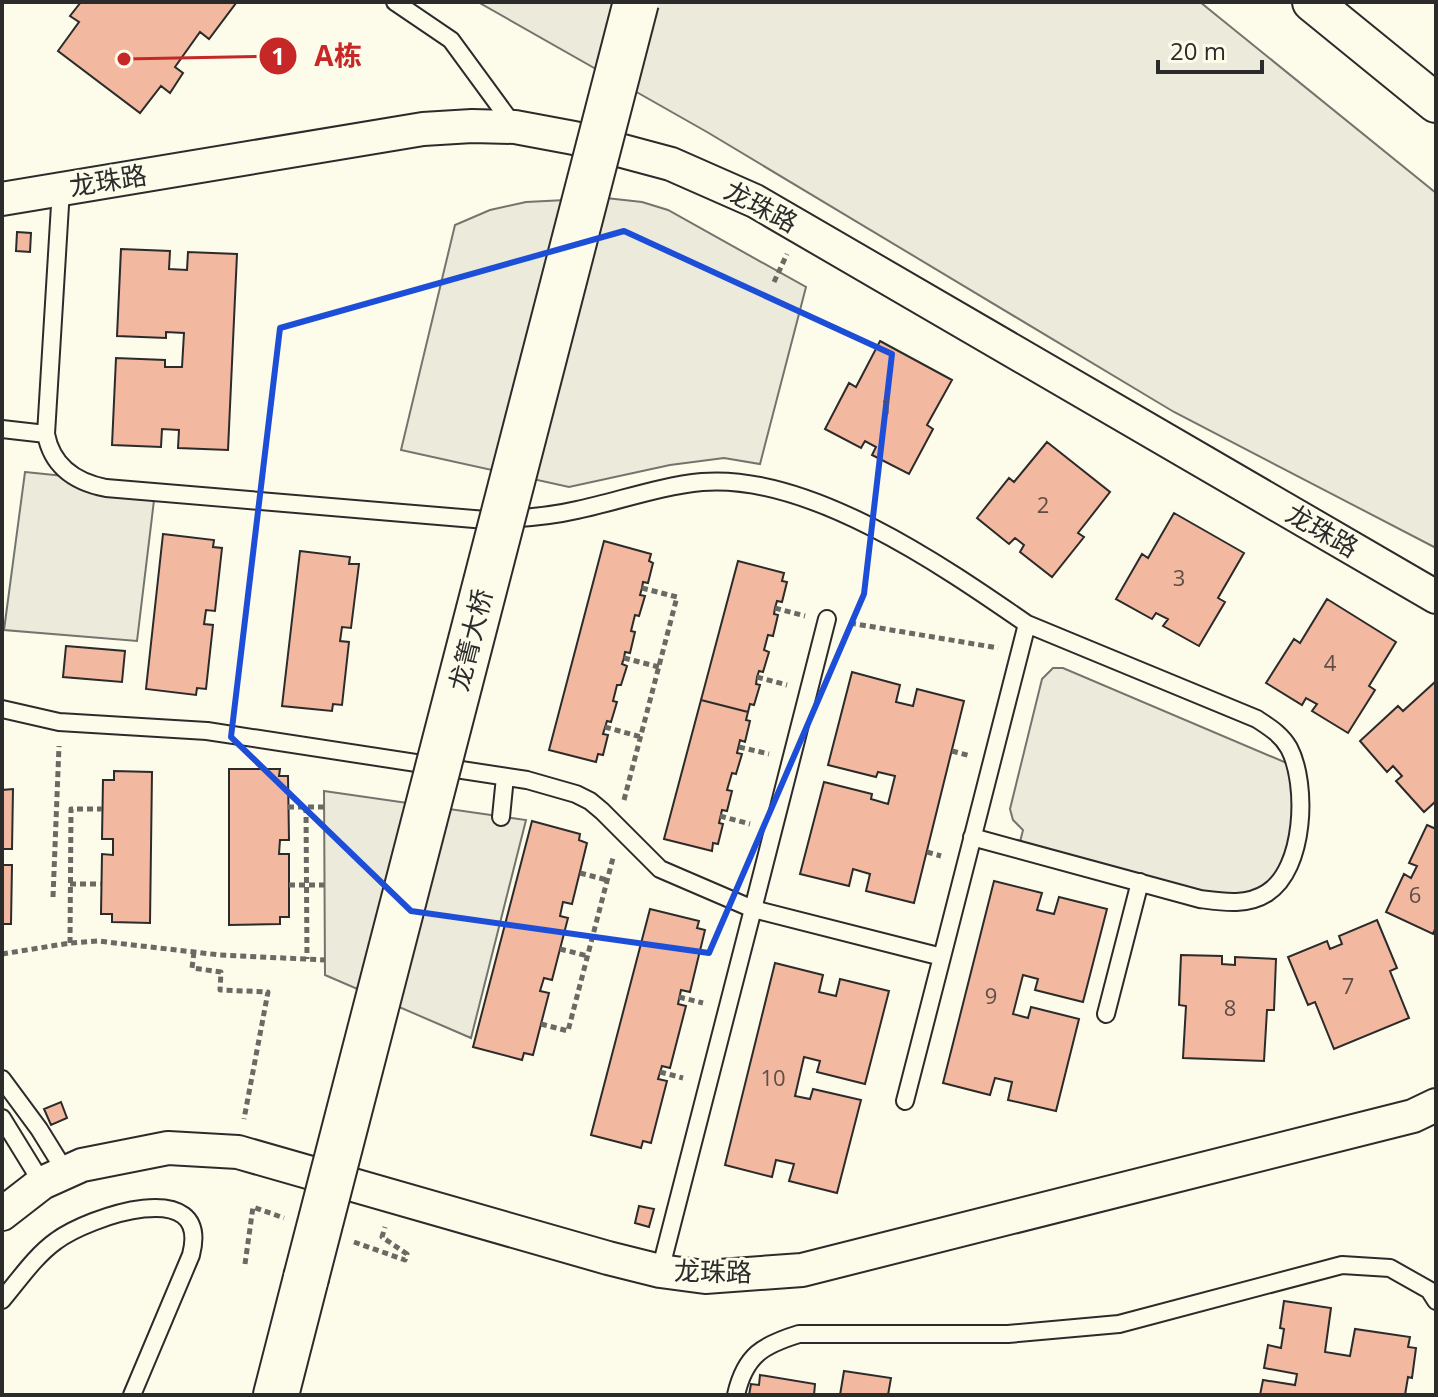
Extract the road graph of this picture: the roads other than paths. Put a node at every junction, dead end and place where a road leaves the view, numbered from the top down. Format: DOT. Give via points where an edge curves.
graph roads {
  1 [pos="395,2"];
  2 [pos="636,2"];
  3 [pos="1312,2"];
  4 [pos="1436,103"];
  5 [pos="515,127"];
  6 [pos="61,189"];
  7 [pos="2,199"];
  8 [pos="2,429"];
  9 [pos="46,434"];
  10 [pos="1436,597"];
  11 [pos="827,619"];
  12 [pos="1027,624"];
  13 [pos="2,709"];
  14 [pos="505,777"];
  15 [pos="501,817"];
  16 [pos="972,837"];
  17 [pos="1140,882"];
  18 [pos="753,909"];
  19 [pos="942,957"];
  20 [pos="1106,1014"];
  21 [pos="2,1079"];
  22 [pos="905,1101"];
  23 [pos="20,1102"];
  24 [pos="1436,1105"];
  25 [pos="2,1118"];
  26 [pos="54,1177"];
  27 [pos="2,1214"];
  28 [pos="660,1271"];
  29 [pos="2,1300"];
  30 [pos="1436,1301"];
  31 [pos="132,1395"];
  32 [pos="276,1395"];
  33 [pos="736,1395"];
  1 -- 5 [label="lane" via="451,40"];
  2 -- 32 [label="main road, 龙箐大桥, bridge"];
  3 -- 4 [label="street"];
  5 -- 6 [label="street, 龙珠路" via="423,129"];
  5 -- 10 [label="street, 龙珠路" via="671,164 755,201"];
  6 -- 7 [label="street, 龙珠路"];
  6 -- 9 [label="lane"];
  8 -- 9 [label="lane"];
  9 -- 12 [label="lane" via="51,455 65,471 106,488 486,520 574,511 693,484 741,483 837,511 894,538"];
  11 -- 18 [label="lane"];
  12 -- 16 [label="lane"];
  12 -- 17 [label="lane" via="1257,719 1288,747 1300,792 1298,839 1283,878 1269,893 1228,903"];
  13 -- 14 [label="lane" via="59,722 207,731"];
  14 -- 15 [label="lane"];
  14 -- 18 [label="lane" via="576,794 602,811 660,869"];
  16 -- 17 [label="lane"];
  16 -- 19 [label="lane"];
  17 -- 20 [label="lane"];
  18 -- 19 [label="lane"];
  18 -- 28 [label="lane"];
  19 -- 22 [label="lane"];
  21 -- 23 [label="lane"];
  23 -- 25 [label="lane"];
  23 -- 26 [label="lane"];
  24 -- 28 [label="street, 龙珠路" via="1413,1116 802,1270 705,1277"];
  25 -- 26 [label="lane"];
  26 -- 27 [label="street, 龙珠路"];
  26 -- 28 [label="street, 龙珠路" via="82,1165 168,1148 238,1152"];
  29 -- 31 [label="lane" via="55,1242 84,1224 147,1207 182,1215 195,1240 191,1255"];
  30 -- 33 [label="lane" via="1429,1290 1390,1268 1342,1265 1119,1324 1008,1334 799,1334 758,1353"];
}
